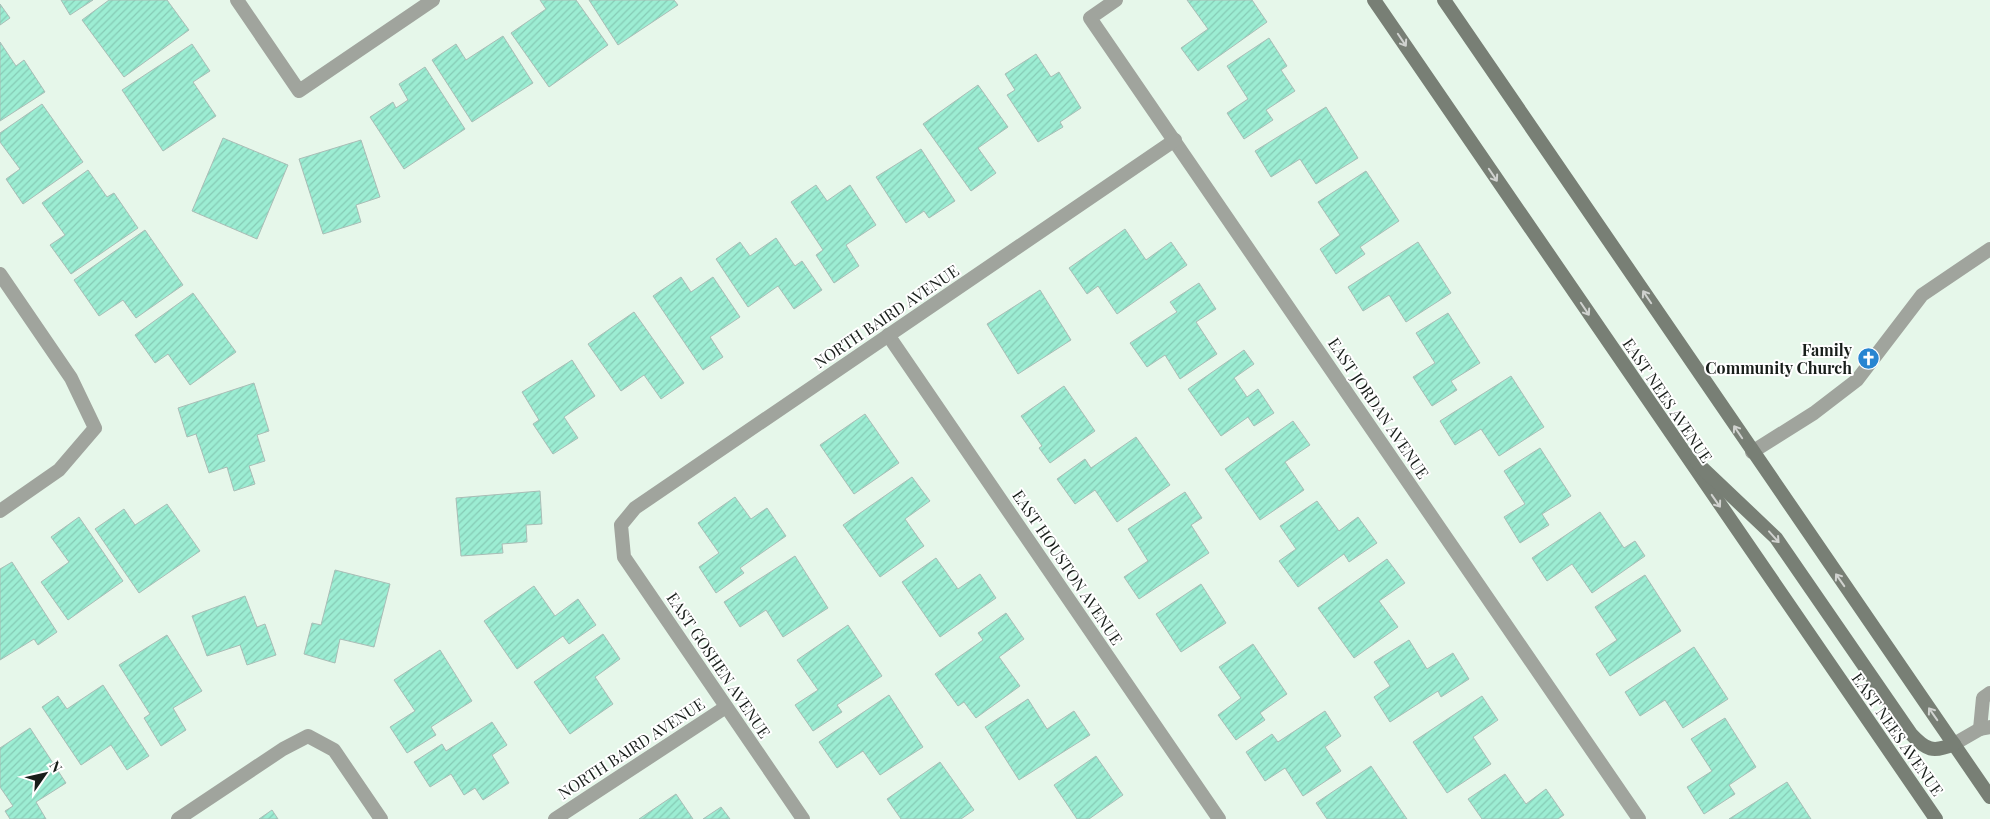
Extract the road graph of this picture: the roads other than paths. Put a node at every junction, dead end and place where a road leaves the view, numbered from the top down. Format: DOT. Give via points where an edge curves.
graph roads {
  1 [pos="237,0"];
  2 [pos="433,0"];
  3 [pos="1116,0"];
  4 [pos="1374,0"];
  5 [pos="1444,0"];
  6 [pos="1175,140"];
  7 [pos="1990,249"];
  8 [pos="0,274"];
  9 [pos="888,335"];
  10 [pos="1676,443"];
  11 [pos="1752,452"];
  12 [pos="0,511"];
  13 [pos="621,525"];
  14 [pos="1990,693"];
  15 [pos="726,707"];
  16 [pos="1985,728"];
  17 [pos="1954,744"];
  18 [pos="1990,797"];
  19 [pos="178,819"];
  20 [pos="381,819"];
  21 [pos="555,819"];
  22 [pos="803,819"];
  23 [pos="1219,819"];
  24 [pos="1639,819"];
  25 [pos="1936,819"];
  1 -- 2 [label="street" via="299,91"];
  3 -- 6 [label="street, EAST JORDAN AVENUE" via="1090,18"];
  4 -- 10 [label="main road, EAST NEES AVENUE, one-way"];
  11 -- 5 [label="main road, one-way"];
  6 -- 9 [label="street, NORTH BAIRD AVENUE"];
  6 -- 24 [label="street, EAST JORDAN AVENUE"];
  7 -- 11 [label="street" via="1922,295 1857,380 1814,413"];
  8 -- 12 [label="street" via="71,378 95,428 59,470"];
  9 -- 13 [label="street, NORTH BAIRD AVENUE" via="636,508"];
  9 -- 23 [label="street, EAST HOUSTON AVENUE"];
  10 -- 17 [label="main road, one-way" via="1776,538 1921,746 1938,750"];
  10 -- 25 [label="main road, EAST NEES AVENUE, one-way"];
  17 -- 11 [label="main road, one-way"];
  13 -- 15 [label="street, EAST GOSHEN AVENUE" via="624,557"];
  14 -- 16 [label="street" via="1983,698"];
  15 -- 21 [label="street, NORTH BAIRD AVENUE"];
  15 -- 22 [label="street, EAST GOSHEN AVENUE"];
  16 -- 17 [label="street"];
  17 -- 18 [label="main road"];
  19 -- 20 [label="street" via="308,736 334,750"];
}
